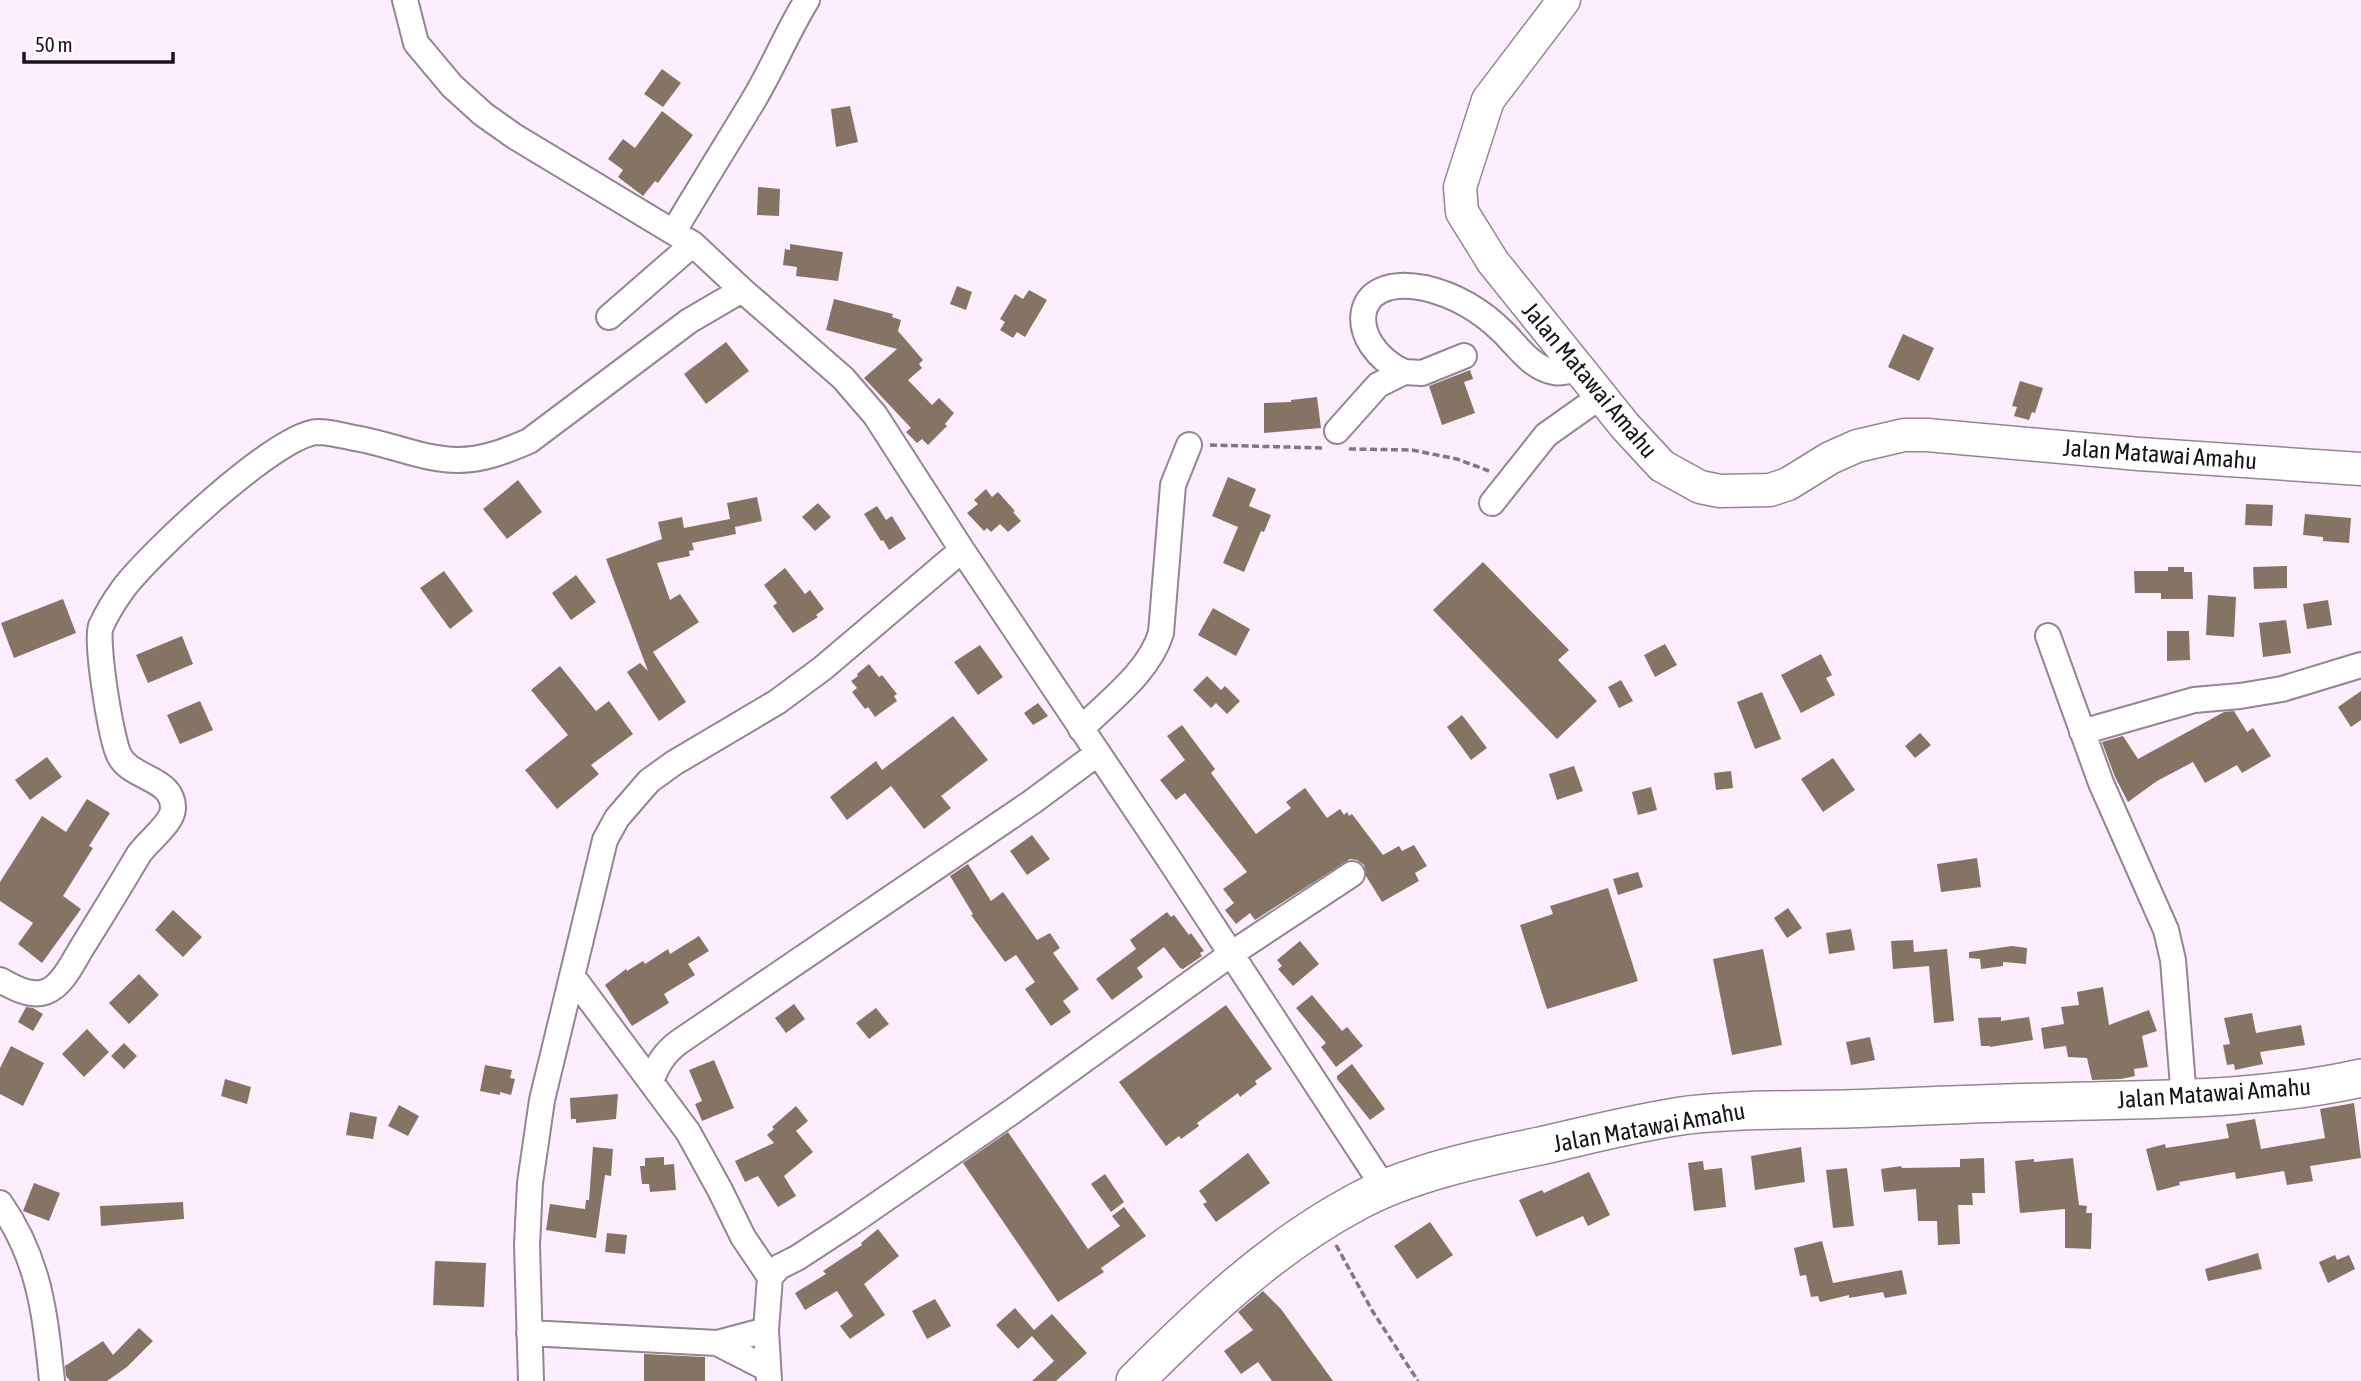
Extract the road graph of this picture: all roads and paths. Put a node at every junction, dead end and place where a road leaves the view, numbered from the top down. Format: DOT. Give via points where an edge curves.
graph roads {
  1 [pos="405,0"];
  2 [pos="807,0"];
  3 [pos="1564,0"];
  4 [pos="684,238"];
  5 [pos="742,290"];
  6 [pos="610,317"];
  7 [pos="1464,356"];
  8 [pos="1580,368"];
  9 [pos="1390,373"];
  10 [pos="1601,396"];
  11 [pos="1337,430"];
  12 [pos="1189,444"];
  13 [pos="2361,469"];
  14 [pos="1492,503"];
  15 [pos="962,550"];
  16 [pos="2048,636"];
  17 [pos="2361,665"];
  18 [pos="1081,729"];
  19 [pos="2082,732"];
  20 [pos="1098,753"];
  21 [pos="1352,874"];
  22 [pos="1231,954"];
  23 [pos="573,977"];
  24 [pos="0,980"];
  25 [pos="2361,1079"];
  26 [pos="651,1081"];
  27 [pos="2184,1099"];
  28 [pos="1385,1189"];
  29 [pos="0,1203"];
  30 [pos="1323,1221"];
  31 [pos="770,1277"];
  32 [pos="766,1330"];
  33 [pos="529,1333"];
  34 [pos="717,1343"];
  35 [pos="769,1375"];
  36 [pos="52,1381"];
  37 [pos="531,1381"];
  38 [pos="1135,1381"];
  39 [pos="1418,1381"];
  1 -- 4 [label="street" via="416,43 483,114"];
  2 -- 4 [label="street" via="729,137"];
  3 -- 8 [label="main road, Jalan Matawai Amahu" via="1488,100 1460,187 1462,212 1493,262"];
  4 -- 5 [label="street"];
  4 -- 6 [label="street"];
  5 -- 15 [label="street" via="843,378 876,415"];
  5 -- 24 [label="street" via="689,321 537,435 503,452 458,460 309,433 233,482 198,513 123,589 100,629 119,755 125,764 165,789 173,810 170,820 142,849 54,987 33,994"];
  7 -- 9 [label="street" via="1422,373"];
  8 -- 9 [label="street" via="1555,373 1541,367 1468,304 1423,288 1386,289 1366,302 1362,312 1370,341"];
  8 -- 10 [label="main road, Jalan Matawai Amahu"];
  9 -- 11 [label="street"];
  10 -- 13 [label="main road, Jalan Matawai Amahu" via="1662,466 1700,487 1720,492 1770,490 1857,446 1904,435"];
  10 -- 14 [label="street" via="1546,435"];
  12 -- 18 [label="street" via="1173,485 1157,645 1138,673"];
  15 -- 18 [label="street"];
  15 -- 23 [label="street" via="796,689 674,764 630,801 605,840"];
  16 -- 19 [label="street"];
  17 -- 19 [label="street" via="2282,689 2194,700"];
  18 -- 20 [label="street"];
  19 -- 27 [label="street" via="2166,930 2173,960"];
  20 -- 22 [label="street"];
  20 -- 26 [label="street" via="679,1042 659,1062"];
  21 -- 22 [label="street"];
  22 -- 28 [label="street"];
  22 -- 31 [label="street"];
  23 -- 26 [label="street"];
  23 -- 33 [label="street" via="542,1100 530,1183"];
  25 -- 27 [label="highway, Jalan Matawai Amahu"];
  26 -- 31 [label="street" via="688,1132 743,1237"];
  27 -- 28 [label="highway, Jalan Matawai Amahu" via="1755,1109 1685,1116 1492,1156"];
  28 -- 30 [label="highway, Jalan Matawai Amahu"];
  29 -- 36 [label="street" via="38,1279"];
  30 -- 38 [label="highway, Jalan Matawai Amahu" via="1221,1298"];
  30 -- 39 [label="path"];
  31 -- 32 [label="street"];
  32 -- 34 [label="street"];
  32 -- 35 [label="street"];
  33 -- 34 [label="street"];
  33 -- 37 [label="street"];
  34 -- 35 [label="street"];
}
